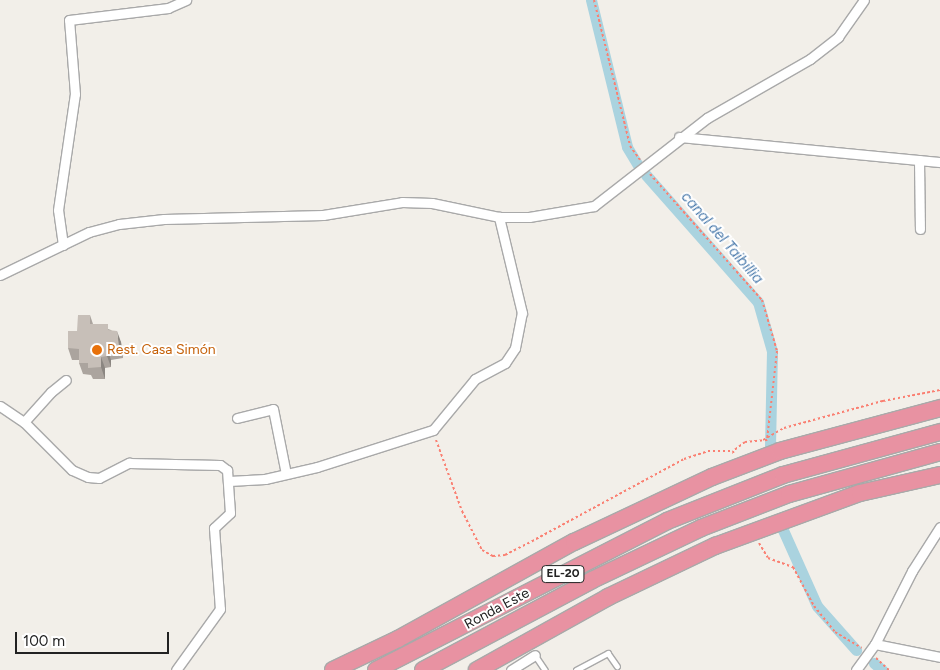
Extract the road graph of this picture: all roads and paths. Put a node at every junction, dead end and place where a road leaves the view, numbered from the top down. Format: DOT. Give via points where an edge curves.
graph roads {
  1 [pos="186,0"];
  2 [pos="594,0"];
  3 [pos="864,0"];
  4 [pos="680,137"];
  5 [pos="919,160"];
  6 [pos="940,162"];
  7 [pos="644,167"];
  8 [pos="500,218"];
  9 [pos="920,229"];
  10 [pos="63,245"];
  11 [pos="0,274"];
  12 [pos="66,380"];
  13 [pos="940,390"];
  14 [pos="0,406"];
  15 [pos="940,408"];
  16 [pos="238,418"];
  17 [pos="24,422"];
  18 [pos="433,430"];
  19 [pos="940,432"];
  20 [pos="762,440"];
  21 [pos="734,451"];
  22 [pos="940,452"];
  23 [pos="734,456"];
  24 [pos="286,474"];
  25 [pos="940,475"];
  26 [pos="228,481"];
  27 [pos="940,527"];
  28 [pos="758,542"];
  29 [pos="875,644"];
  30 [pos="871,654"];
  31 [pos="535,655"];
  32 [pos="940,657"];
  33 [pos="617,666"];
  34 [pos="176,670"];
  35 [pos="333,670"];
  36 [pos="376,670"];
  37 [pos="423,670"];
  38 [pos="477,670"];
  39 [pos="511,670"];
  40 [pos="545,670"];
  41 [pos="576,670"];
  42 [pos="856,670"];
  43 [pos="889,670"];
  1 -- 10 [label="street" via="168,8 69,20 75,94 58,210"];
  2 -- 7 [label="path" via="630,146"];
  3 -- 4 [label="street" via="838,38 810,60"];
  4 -- 5 [label="street"];
  4 -- 7 [label="street"];
  5 -- 6 [label="street"];
  5 -- 9 [label="street"];
  7 -- 8 [label="street" via="615,193 594,206 529,218"];
  7 -- 20 [label="path" via="762,300 777,351 776,389 767,440"];
  8 -- 10 [label="street" via="432,203 402,202 324,215 164,219 119,224 89,232"];
  8 -- 18 [label="street" via="522,313 515,348 505,363 475,379"];
  10 -- 11 [label="street"];
  12 -- 17 [label="street"];
  13 -- 20 [label="path" via="883,401 784,428"];
  14 -- 17 [label="street"];
  15 -- 35 [label="highway" via="780,451 642,508"];
  16 -- 24 [label="street" via="273,409"];
  17 -- 26 [label="street" via="72,470 88,477 99,478 129,463 148,462 220,465 227,470"];
  18 -- 21 [label="path" via="462,512 482,550 493,556 513,551 684,459 708,451"];
  18 -- 24 [label="street" via="365,454"];
  19 -- 36 [label="highway, Ronda Este / EL-20" via="754,485 634,537"];
  20 -- 21 [label="path" via="745,442"];
  21 -- 23 [label="path"];
  22 -- 37 [label="highway, Ronda Este / EL-20" via="759,505 626,563"];
  24 -- 26 [label="street"];
  25 -- 38 [label="highway" via="860,493 766,526 652,575"];
  26 -- 34 [label="street" via="230,513 214,528 220,609"];
  27 -- 29 [label="street" via="912,571"];
  28 -- 30 [label="path" via="768,558 793,567 814,606 835,632"];
  29 -- 30 [label="street"];
  29 -- 32 [label="street"];
  30 -- 42 [label="street"];
  30 -- 43 [label="path"];
  31 -- 39 [label="street"];
  31 -- 40 [label="lane"];
  33 -- 41 [label="lane" via="608,653"];
}
